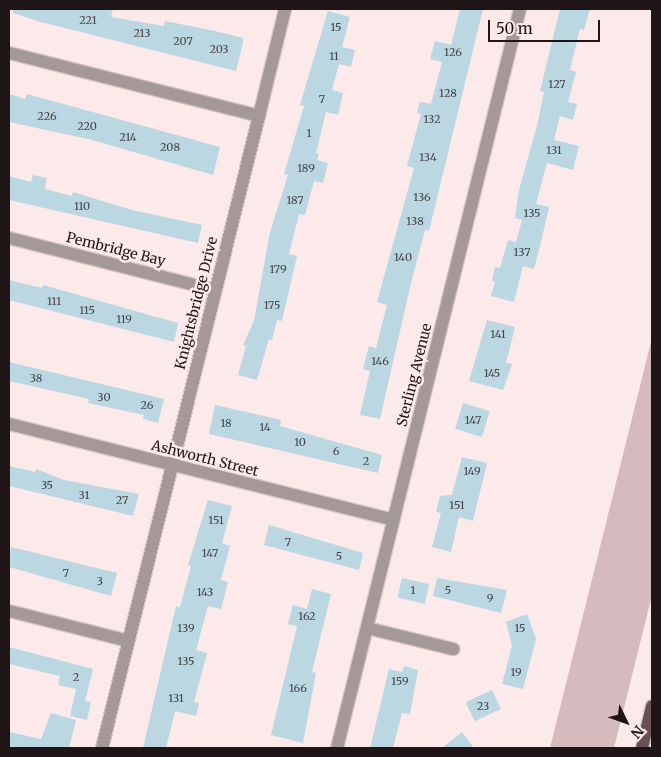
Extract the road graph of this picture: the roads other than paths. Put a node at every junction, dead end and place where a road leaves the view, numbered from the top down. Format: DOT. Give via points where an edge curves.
graph roads {
  1 [pos="285,9"];
  2 [pos="520,9"];
  3 [pos="9,53"];
  4 [pos="259,116"];
  5 [pos="9,238"];
  6 [pos="215,290"];
  7 [pos="9,424"];
  8 [pos="171,465"];
  9 [pos="393,520"];
  10 [pos="9,611"];
  11 [pos="367,628"];
  12 [pos="128,641"];
  13 [pos="453,649"];
  14 [pos="652,706"];
  15 [pos="102,748"];
  16 [pos="337,748"];
  17 [pos="642,748"];
  1 -- 4 [label="street, Knightsbridge Drive"];
  2 -- 9 [label="street, Sterling Avenue"];
  3 -- 4 [label="street"];
  4 -- 6 [label="street, Knightsbridge Drive"];
  5 -- 6 [label="street, Pembridge Bay"];
  6 -- 8 [label="street, Knightsbridge Drive"];
  7 -- 8 [label="street, Ashworth Street"];
  8 -- 9 [label="street, Ashworth Street"];
  8 -- 12 [label="street, Knightsbridge Drive"];
  9 -- 11 [label="street, Sterling Avenue"];
  10 -- 12 [label="street"];
  11 -- 13 [label="street"];
  11 -- 16 [label="street, Sterling Avenue"];
  12 -- 15 [label="street, Knightsbridge Drive"];
  14 -- 17 [label="main road"];
}
